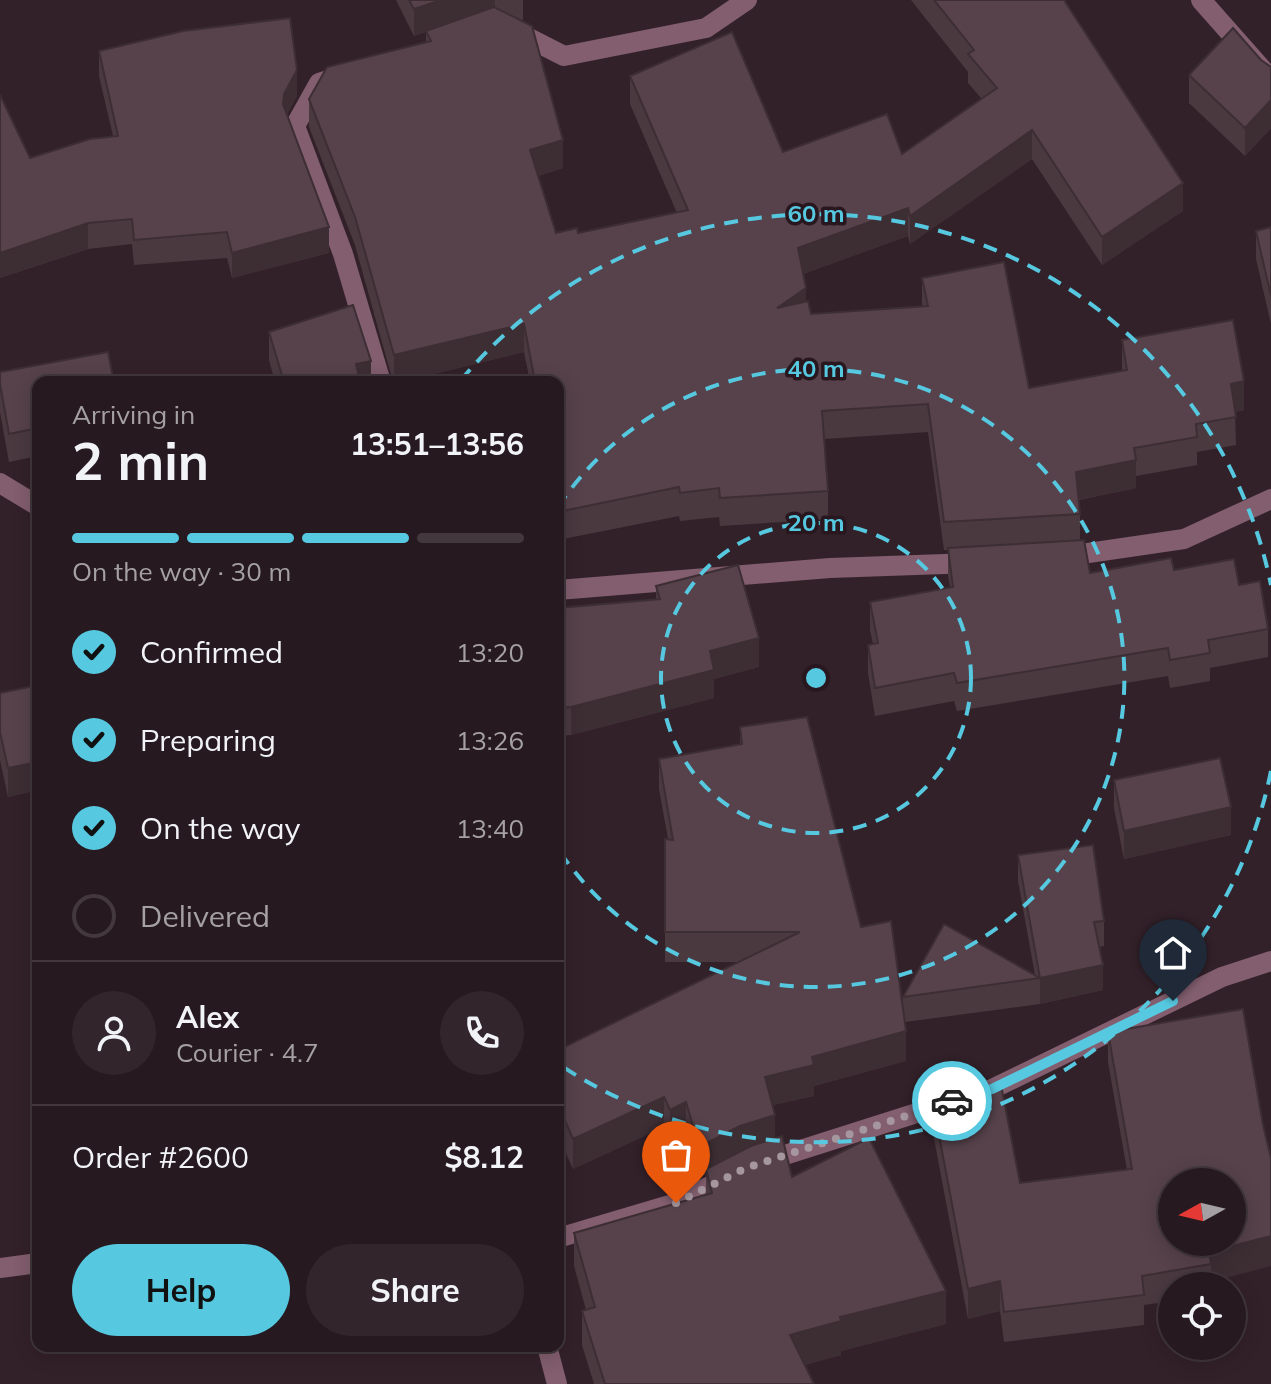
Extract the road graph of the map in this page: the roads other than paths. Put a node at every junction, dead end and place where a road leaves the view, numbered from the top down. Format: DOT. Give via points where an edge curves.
graph roads {
  1 [pos="747,0"];
  2 [pos="1201,0"];
  3 [pos="495,21"];
  4 [pos="349,73"];
  5 [pos="1271,79"];
  6 [pos="379,376"];
  7 [pos="0,484"];
  8 [pos="1271,499"];
  9 [pos="32,503"];
  10 [pos="1043,558"];
  11 [pos="999,561"];
  12 [pos="564,590"];
  13 [pos="1271,961"];
  14 [pos="564,1236"];
  15 [pos="32,1264"];
  16 [pos="0,1268"];
  17 [pos="549,1352"];
  18 [pos="557,1384"];
  1 -- 3 [label="street" via="706,28 564,56"];
  2 -- 5 [label="street"];
  4 -- 6 [label="street" via="319,83 295,126 343,254"];
  7 -- 9 [label="street"];
  8 -- 10 [label="street" via="1184,539"];
  11 -- 12 [label="street"];
  13 -- 14 [label="street" via="1222,977 992,1089 746,1168 676,1203"];
  15 -- 16 [label="street"];
  17 -- 18 [label="street"];
}
